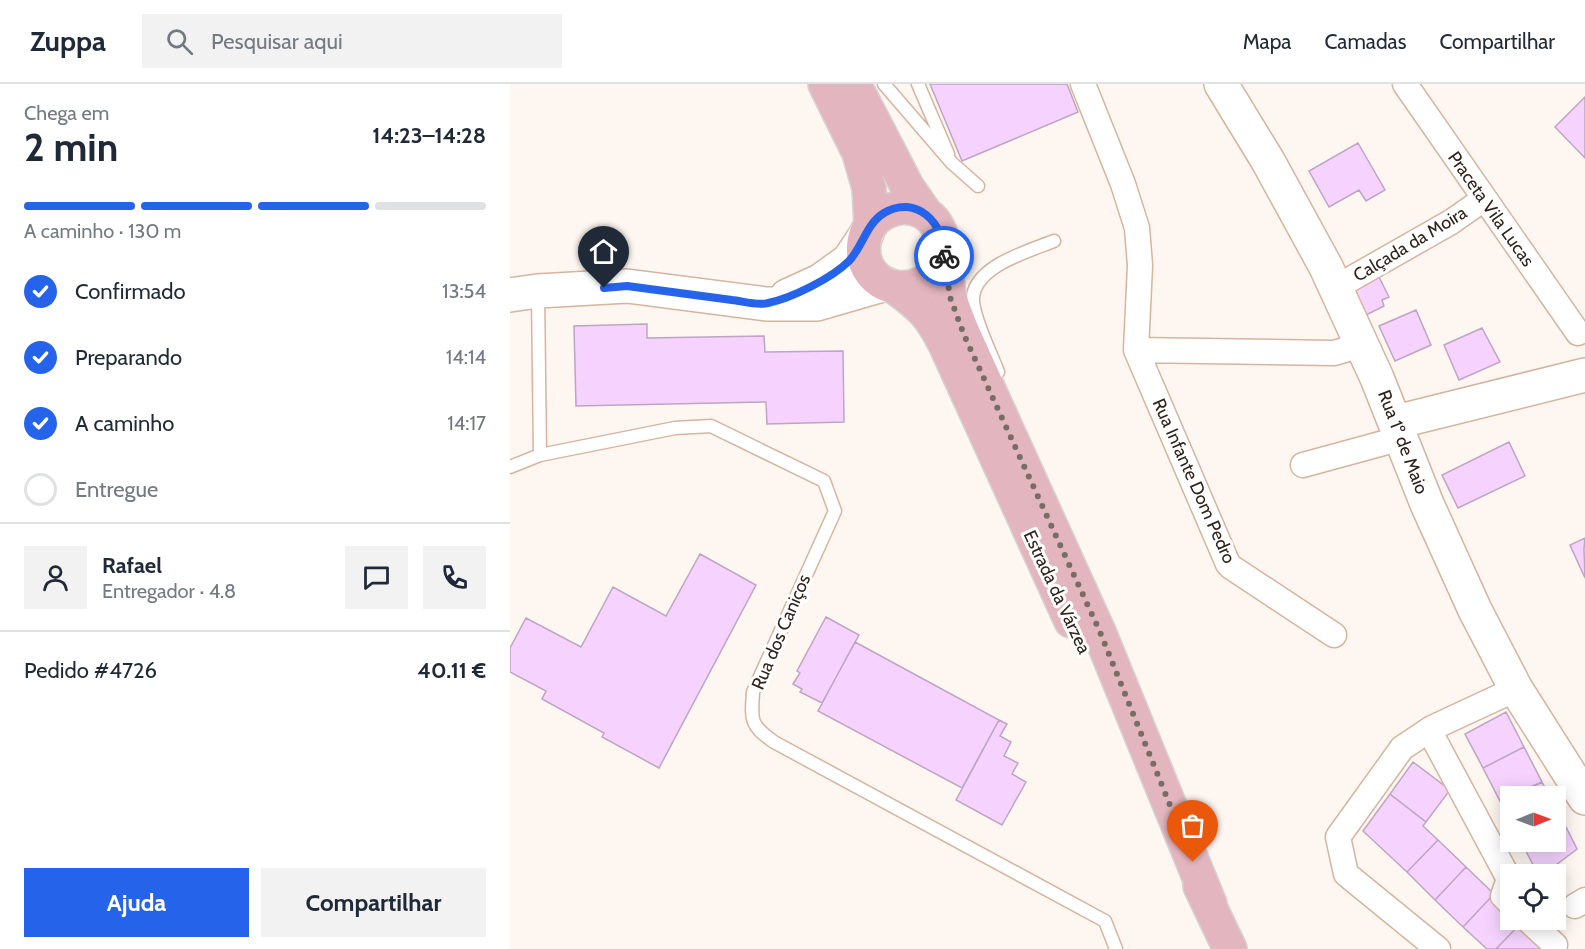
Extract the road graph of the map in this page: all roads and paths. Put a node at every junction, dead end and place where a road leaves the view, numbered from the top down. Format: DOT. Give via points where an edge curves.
graph roads {
  1 [pos="825,84"];
  2 [pos="854,84"];
  3 [pos="884,84"];
  4 [pos="918,84"];
  5 [pos="1083,84"];
  6 [pos="1221,84"];
  7 [pos="1405,84"];
  8 [pos="952,164"];
  9 [pos="978,186"];
  10 [pos="1484,198"];
  11 [pos="926,214"];
  12 [pos="869,229"];
  13 [pos="1054,241"];
  14 [pos="944,256"];
  15 [pos="891,286"];
  16 [pos="1335,288"];
  17 [pos="524,293"];
  18 [pos="766,304"];
  19 [pos="1578,333"];
  20 [pos="1362,345"];
  21 [pos="1136,350"];
  22 [pos="1585,375"];
  23 [pos="1000,380"];
  24 [pos="1585,393"];
  25 [pos="1008,402"];
  26 [pos="1400,434"];
  27 [pos="540,455"];
  28 [pos="1303,465"];
  29 [pos="510,467"];
  30 [pos="1046,512"];
  31 [pos="1334,635"];
  32 [pos="1516,689"];
  33 [pos="1429,730"];
  34 [pos="1584,794"];
  35 [pos="1501,864"];
  36 [pos="1210,904"];
  37 [pos="1539,930"];
  38 [pos="1555,945"];
  39 [pos="1116,949"];
  40 [pos="1230,949"];
  41 [pos="1438,949"];
  1 -- 12 [label="main road, Estrada da Várzea" via="859,153 869,188"];
  2 -- 11 [label="main road, Estrada da Várzea" via="908,188"];
  3 -- 8 [label="lane"];
  4 -- 8 [label="lane"];
  5 -- 21 [label="street" via="1137,228 1140,265"];
  6 -- 16 [label="street, Rua 1º de Maio" via="1268,161"];
  7 -- 10 [label="street, Praceta Vila Lucas"];
  8 -- 9 [label="lane"];
  10 -- 16 [label="street, Calçada da Moira" via="1451,222"];
  10 -- 19 [label="street, Praceta Vila Lucas"];
  11 -- 12 [label="main road" via="899,208 883,214"];
  11 -- 14 [label="main road, Estrada da Várzea" via="943,237"];
  12 -- 15 [label="main road, Estrada da Várzea" via="866,260 879,280"];
  12 -- 18 [label="street" via="849,261 805,290"];
  13 -- 23 [label="lane" via="994,266 974,290 975,314"];
  14 -- 15 [label="main road" via="927,281 907,288"];
  14 -- 30 [label="main road, Estrada da Várzea" via="950,297 964,335"];
  15 -- 18 [label="street" via="817,303"];
  15 -- 36 [label="main road, Estrada da Várzea" via="919,304 932,318 1046,569"];
  16 -- 20 [label="street, Rua 1º de Maio"];
  17 -- 18 [label="street" via="627,286"];
  17 -- 27 [label="lane"];
  20 -- 21 [label="street" via="1335,353"];
  20 -- 26 [label="street, Rua 1º de Maio"];
  21 -- 31 [label="street, Rua Infante Dom Pedro" via="1231,567"];
  22 -- 26 [label="street"];
  24 -- 26 [label="street"];
  25 -- 30 [label="lane"];
  26 -- 28 [label="street"];
  26 -- 32 [label="street, Rua 1º de Maio" via="1475,610"];
  27 -- 29 [label="lane, Rua dos Caniços"];
  27 -- 39 [label="lane, Rua dos Caniços" via="675,428 711,426 824,481 835,511 753,692 751,714 757,730 1105,921"];
  30 -- 36 [label="main road, Estrada da Várzea" via="1100,632"];
  32 -- 33 [label="street"];
  32 -- 34 [label="street, Rua 1º de Maio"];
  33 -- 35 [label="street"];
  33 -- 41 [label="street" via="1402,748 1338,837 1346,874"];
  36 -- 40 [label="main road, Estrada da Várzea"];
  37 -- 38 [label="street"];
}
